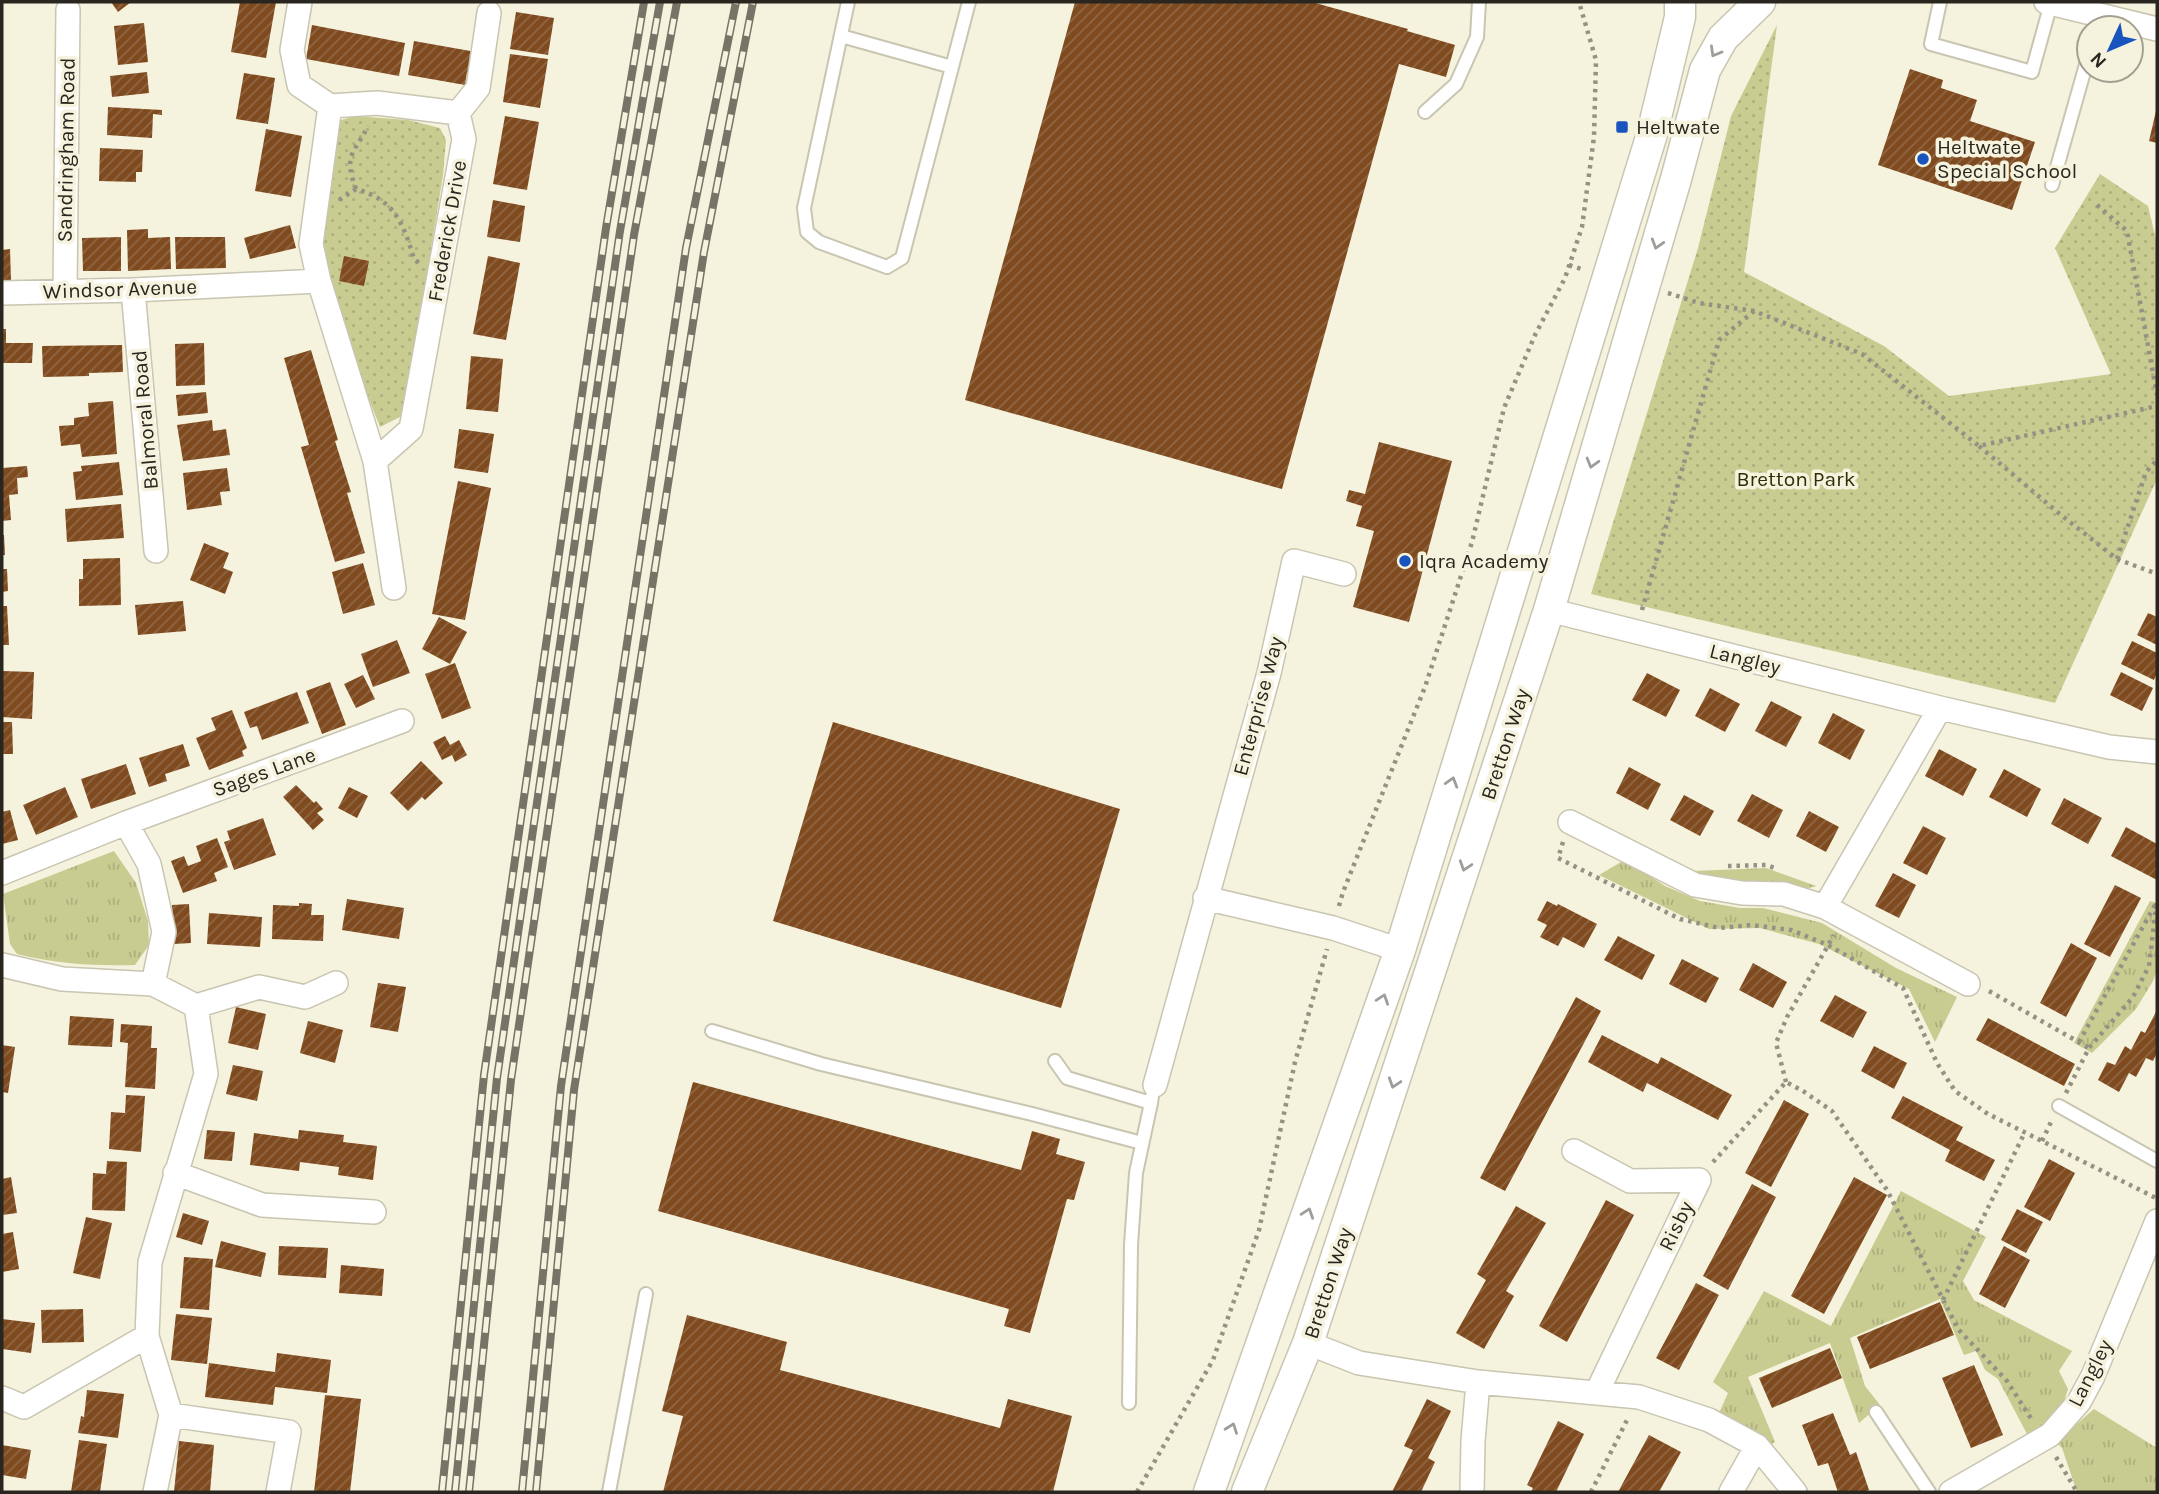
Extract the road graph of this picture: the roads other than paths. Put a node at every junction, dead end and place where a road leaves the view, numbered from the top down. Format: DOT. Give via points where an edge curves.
graph roads {
  1 [pos="300,2"];
  2 [pos="848,2"];
  3 [pos="969,2"];
  4 [pos="1479,2"];
  5 [pos="1681,2"];
  6 [pos="1760,2"];
  7 [pos="1940,2"];
  8 [pos="2049,2"];
  9 [pos="68,10"];
  10 [pos="488,13"];
  11 [pos="2078,14"];
  12 [pos="841,36"];
  13 [pos="952,66"];
  14 [pos="2081,84"];
  15 [pos="330,106"];
  16 [pos="1425,112"];
  17 [pos="458,113"];
  18 [pos="2052,185"];
  19 [pos="319,281"];
  20 [pos="65,290"];
  21 [pos="133,290"];
  22 [pos="2,293"];
  23 [pos="375,461"];
  24 [pos="156,551"];
  25 [pos="1344,574"];
  26 [pos="394,588"];
  27 [pos="1549,610"];
  28 [pos="1940,708"];
  29 [pos="402,721"];
  30 [pos="2157,752"];
  31 [pos="1570,822"];
  32 [pos="126,823"];
  33 [pos="2,873"];
  34 [pos="1205,898"];
  35 [pos="1834,913"];
  36 [pos="1400,950"];
  37 [pos="2,964"];
  38 [pos="336,983"];
  39 [pos="153,984"];
  40 [pos="1968,984"];
  41 [pos="196,1006"];
  42 [pos="712,1031"];
  43 [pos="1055,1060"];
  44 [pos="1153,1094"];
  45 [pos="2059,1106"];
  46 [pos="1142,1143"];
  47 [pos="1574,1151"];
  48 [pos="2157,1161"];
  49 [pos="175,1173"];
  50 [pos="374,1212"];
  51 [pos="2155,1234"];
  52 [pos="646,1294"];
  53 [pos="147,1336"];
  54 [pos="1308,1343"];
  55 [pos="1478,1382"];
  56 [pos="1597,1392"];
  57 [pos="2,1398"];
  58 [pos="1129,1403"];
  59 [pos="1875,1412"];
  60 [pos="171,1415"];
  61 [pos="1757,1446"];
  62 [pos="155,1492"];
  63 [pos="278,1492"];
  64 [pos="609,1492"];
  65 [pos="1209,1492"];
  66 [pos="1248,1492"];
  67 [pos="1472,1492"];
  68 [pos="1731,1492"];
  69 [pos="1795,1492"];
  70 [pos="1929,1492"];
  71 [pos="1951,1492"];
  1 -- 15 [label="street" via="292,50 299,85"];
  2 -- 12 [label="lane"];
  3 -- 13 [label="lane"];
  4 -- 16 [label="lane" via="1477,37 1456,84"];
  36 -- 5 [label="street, Bretton Way, one-way" via="1651,134"];
  6 -- 27 [label="street, Bretton Way, one-way" via="1723,38 1705,70"];
  7 -- 8 [label="lane" via="1931,44 2032,72"];
  8 -- 11 [label="street"];
  9 -- 20 [label="street, Sandringham Road"];
  10 -- 17 [label="street" via="478,88"];
  12 -- 13 [label="lane"];
  12 -- 13 [label="lane" via="804,208 807,232 819,242 887,267 902,258"];
  14 -- 18 [label="lane"];
  15 -- 17 [label="street" via="377,103"];
  15 -- 19 [label="street" via="311,243"];
  17 -- 23 [label="street, Frederick Drive" via="464,139 411,429"];
  19 -- 21 [label="street, Windsor Avenue"];
  19 -- 23 [label="street"];
  20 -- 21 [label="street, Windsor Avenue"];
  20 -- 22 [label="street, Windsor Avenue"];
  21 -- 24 [label="street, Balmoral Road"];
  23 -- 26 [label="street"];
  25 -- 34 [label="street, Enterprise Way" via="1294,561 1269,673"];
  27 -- 28 [label="street, Langley"];
  27 -- 54 [label="street, Bretton Way, one-way"];
  28 -- 30 [label="street, Langley" via="2109,747"];
  28 -- 35 [label="street"];
  29 -- 32 [label="street, Sages Lane"];
  31 -- 35 [label="street" via="1695,885 1784,894"];
  32 -- 33 [label="street, Sages Lane"];
  32 -- 39 [label="street" via="149,864 164,932"];
  34 -- 36 [label="street" via="1333,928"];
  34 -- 44 [label="street, Enterprise Way"];
  35 -- 40 [label="street"];
  65 -- 36 [label="street, Bretton Way, one-way"];
  37 -- 39 [label="street" via="62,979"];
  38 -- 41 [label="street" via="305,997 258,987"];
  39 -- 41 [label="street"];
  41 -- 49 [label="street" via="206,1074"];
  42 -- 46 [label="lane" via="821,1064"];
  43 -- 44 [label="lane" via="1067,1078"];
  44 -- 46 [label="lane"];
  45 -- 48 [label="lane"];
  46 -- 58 [label="lane" via="1131,1245"];
  47 -- 56 [label="street, Risby" via="1630,1181 1699,1180"];
  49 -- 50 [label="street" via="262,1205"];
  49 -- 53 [label="street" via="150,1262"];
  51 -- 71 [label="street, Langley" via="2079,1402 2050,1435"];
  52 -- 64 [label="lane"];
  53 -- 57 [label="street" via="24,1406"];
  53 -- 60 [label="street"];
  54 -- 55 [label="street" via="1359,1363"];
  54 -- 66 [label="street, Bretton Way"];
  55 -- 56 [label="street"];
  55 -- 67 [label="street"];
  56 -- 61 [label="street" via="1639,1396 1709,1420"];
  59 -- 70 [label="lane"];
  60 -- 62 [label="street"];
  60 -- 63 [label="street" via="289,1432"];
  61 -- 68 [label="street"];
  61 -- 69 [label="street"];
}
